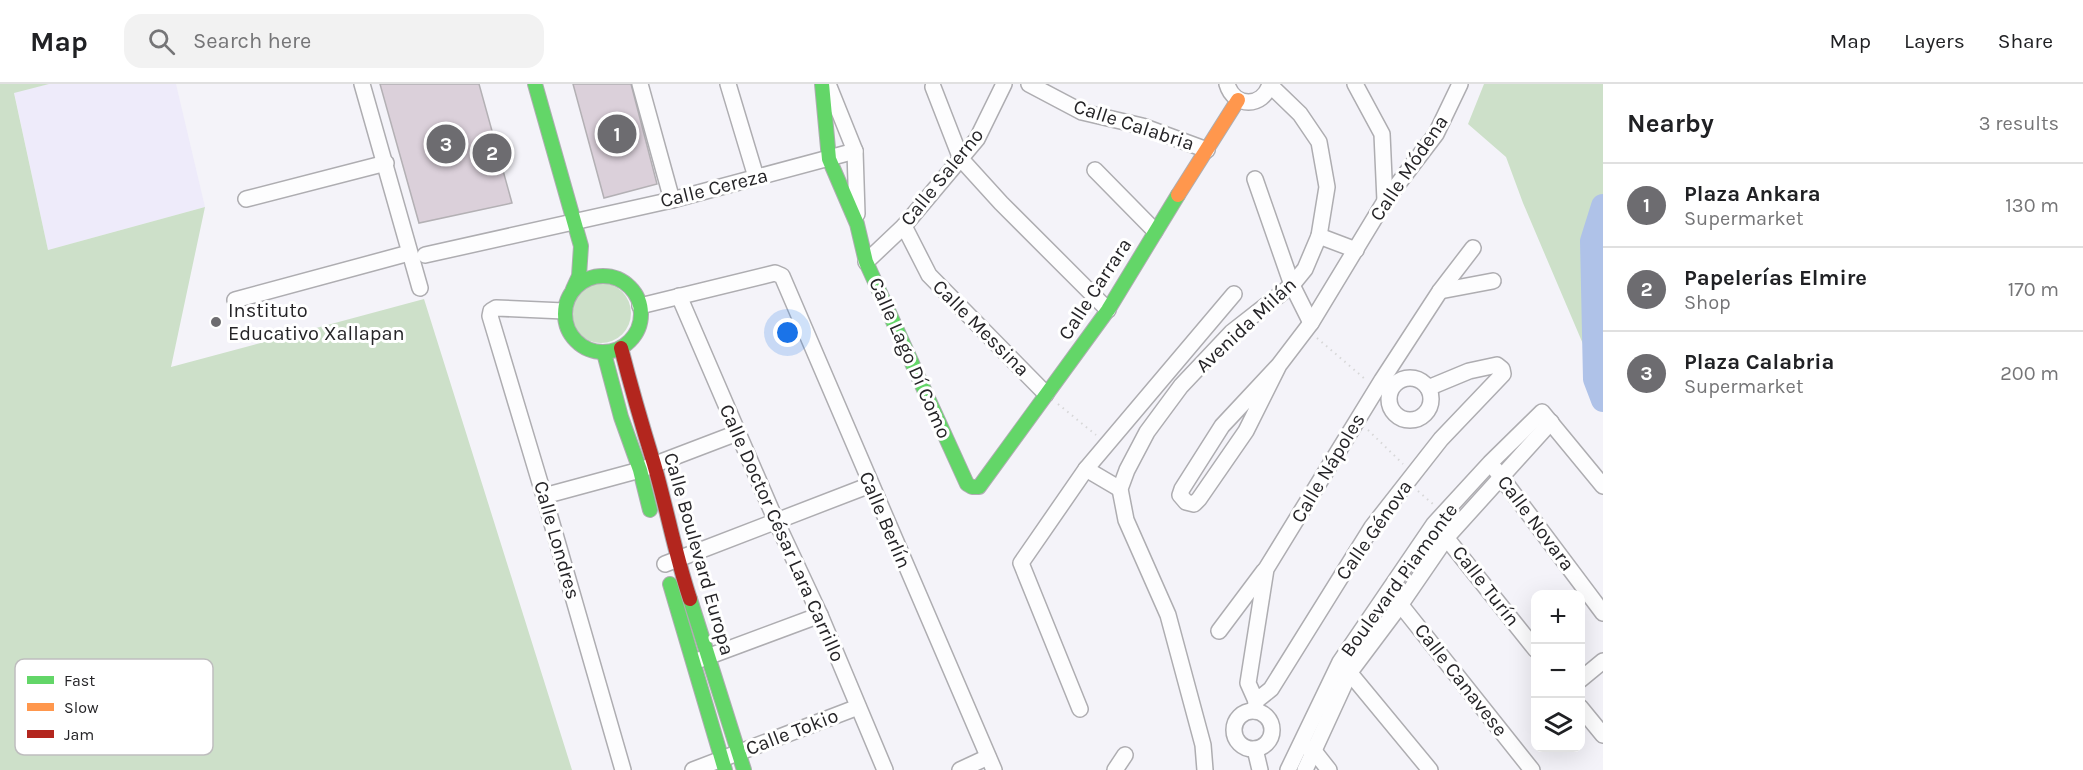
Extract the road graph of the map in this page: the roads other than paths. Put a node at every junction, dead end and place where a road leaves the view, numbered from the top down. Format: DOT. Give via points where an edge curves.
graph roads {
  1 [pos="362,84"];
  2 [pos="535,84"];
  3 [pos="640,84"];
  4 [pos="728,84"];
  5 [pos="822,84"];
  6 [pos="828,84"];
  7 [pos="1005,84"];
  8 [pos="1029,84"];
  9 [pos="1227,84"];
  10 [pos="1270,84"];
  11 [pos="1354,84"];
  12 [pos="1460,84"];
  13 [pos="933,87"];
  14 [pos="1238,100"];
  15 [pos="1207,150"];
  16 [pos="855,151"];
  17 [pos="829,159"];
  18 [pos="961,159"];
  19 [pos="386,163"];
  20 [pos="1095,170"];
  21 [pos="756,177"];
  22 [pos="1255,179"];
  23 [pos="246,199"];
  24 [pos="672,200"];
  25 [pos="1385,201"];
  26 [pos="573,220"];
  27 [pos="857,224"];
  28 [pos="904,226"];
  29 [pos="1155,231"];
  30 [pos="1319,236"];
  31 [pos="581,246"];
  32 [pos="1473,248"];
  33 [pos="1356,250"];
  34 [pos="417,254"];
  35 [pos="866,262"];
  36 [pos="605,276"];
  37 [pos="1493,281"];
  38 [pos="1292,285"];
  39 [pos="420,288"];
  40 [pos="573,290"];
  41 [pos="1440,291"];
  42 [pos="1234,294"];
  43 [pos="679,296"];
  44 [pos="235,300"];
  45 [pos="640,306"];
  46 [pos="1108,310"];
  47 [pos="564,311"];
  48 [pos="1309,326"];
  49 [pos="621,348"];
  50 [pos="604,353"];
  51 [pos="1279,365"];
  52 [pos="1169,373"];
  53 [pos="1384,385"];
  54 [pos="1182,386"];
  55 [pos="1428,388"];
  56 [pos="1046,394"];
  57 [pos="637,412"];
  58 [pos="621,417"];
  59 [pos="1547,417"];
  60 [pos="737,433"];
  61 [pos="1490,463"];
  62 [pos="647,467"];
  63 [pos="1086,469"];
  64 [pos="1598,473"];
  65 [pos="1501,476"];
  66 [pos="870,485"];
  67 [pos="1603,486"];
  68 [pos="972,487"];
  69 [pos="1120,489"];
  70 [pos="544,496"];
  71 [pos="654,522"];
  72 [pos="776,522"];
  73 [pos="1434,524"];
  74 [pos="1447,537"];
  75 [pos="668,559"];
  76 [pos="1266,569"];
  77 [pos="1388,591"];
  78 [pos="1401,604"];
  79 [pos="1603,613"];
  80 [pos="820,615"];
  81 [pos="1219,631"];
  82 [pos="1531,644"];
  83 [pos="708,657"];
  84 [pos="1603,661"];
  85 [pos="692,662"];
  86 [pos="1345,667"];
  87 [pos="1585,677"];
  88 [pos="1256,706"];
  89 [pos="858,707"];
  90 [pos="1080,709"];
  91 [pos="1585,712"];
  92 [pos="1603,735"];
  93 [pos="1307,747"];
  94 [pos="1255,748"];
  95 [pos="737,753"];
  96 [pos="1125,755"];
  97 [pos="991,763"];
  98 [pos="723,765"];
  99 [pos="623,770"];
  100 [pos="693,770"];
  101 [pos="744,770"];
  102 [pos="885,770"];
  103 [pos="960,770"];
  104 [pos="1115,770"];
  105 [pos="1205,770"];
  106 [pos="1260,770"];
  107 [pos="1288,770"];
  108 [pos="1305,770"];
  109 [pos="1329,770"];
  110 [pos="1430,770"];
  111 [pos="1532,770"];
  1 -- 19 [label="street"];
  2 -- 26 [label="main road"];
  3 -- 24 [label="street"];
  4 -- 21 [label="street"];
  5 -- 17 [label="main road, Calle Lago Dí Como"];
  6 -- 16 [label="street"];
  7 -- 18 [label="street, Calle Salerno" via="978,139"];
  8 -- 15 [label="street, Calle Calabria" via="1082,112 1142,126"];
  9 -- 14 [label="street"];
  10 -- 14 [label="street" via="1268,92 1257,101"];
  10 -- 30 [label="street, Avenida Milán" via="1300,114 1319,142 1327,187"];
  11 -- 25 [label="street" via="1382,134"];
  12 -- 25 [label="street, Calle Módena" via="1436,134"];
  13 -- 18 [label="street"];
  14 -- 15 [label="main road, Calle Carrara"];
  15 -- 29 [label="main road, Calle Carrara"];
  16 -- 17 [label="street, Calle Cereza"];
  16 -- 27 [label="street, Calle Lago Dí Como"];
  17 -- 21 [label="street, Calle Cereza"];
  17 -- 27 [label="main road, Calle Lago Dí Como"];
  18 -- 28 [label="street, Calle Salerno"];
  18 -- 46 [label="street"];
  19 -- 23 [label="street"];
  19 -- 34 [label="street"];
  20 -- 29 [label="street"];
  21 -- 24 [label="street, Calle Cereza"];
  22 -- 38 [label="street"];
  24 -- 26 [label="street, Calle Cereza"];
  25 -- 33 [label="street, Calle Módena"];
  26 -- 31 [label="main road"];
  26 -- 34 [label="street, Calle Cereza"];
  27 -- 35 [label="main road, Calle Lago Dí Como"];
  28 -- 35 [label="street, Calle Salerno"];
  28 -- 56 [label="street, Calle Messina" via="929,275"];
  29 -- 46 [label="main road, Calle Carrara"];
  30 -- 33 [label="street"];
  30 -- 38 [label="street, Avenida Milán" via="1305,269"];
  31 -- 36 [label="main road"];
  31 -- 40 [label="main road" via="579,276"];
  32 -- 41 [label="street, Calle Nápoles"];
  33 -- 48 [label="street, Calle Módena"];
  34 -- 39 [label="street"];
  34 -- 44 [label="street, Calle Cereza"];
  35 -- 68 [label="main road, Calle Lago Dí Como" via="967,484"];
  36 -- 40 [label="main road" via="591,278"];
  36 -- 45 [label="main road" via="627,285"];
  37 -- 41 [label="street"];
  38 -- 48 [label="street"];
  38 -- 54 [label="street, Avenida Milán" via="1232,332"];
  40 -- 47 [label="main road"];
  41 -- 53 [label="street, Calle Nápoles"];
  42 -- 52 [label="street"];
  43 -- 45 [label="street"];
  43 -- 60 [label="street, Calle Doctor César Lara Carrillo"];
  43 -- 66 [label="street, Calle Berlín" via="775,273 782,276"];
  45 -- 49 [label="main road" via="638,330"];
  46 -- 56 [label="main road, Calle Carrara"];
  47 -- 50 [label="main road" via="565,324 575,340 591,351"];
  47 -- 70 [label="street, Calle Londres" via="496,308 490,316"];
  48 -- 51 [label="street, Calle Módena"];
  49 -- 50 [label="main road"];
  49 -- 57 [label="main road, Calle Boulevard Europa"];
  50 -- 58 [label="main road, Calle Boulevard Europa"];
  51 -- 51 [label="street, Calle Módena" via="1246,431 1199,499 1194,504 1186,502 1180,495 1182,489 1222,426"];
  52 -- 54 [label="street"];
  52 -- 63 [label="street"];
  53 -- 55 [label="street" via="1407,378"];
  53 -- 55 [label="street" via="1392,410 1405,420 1421,418 1427,412 1431,405"];
  53 -- 76 [label="street, Calle Nápoles"];
  54 -- 69 [label="street, Avenida Milán" via="1147,432"];
  55 -- 88 [label="street, Calle Génova" via="1468,371 1497,365 1502,369 1503,374 1441,439 1372,527 1271,689"];
  56 -- 68 [label="main road, Calle Carrara" via="979,487"];
  57 -- 58 [label="main road"];
  57 -- 62 [label="main road, Calle Boulevard Europa"];
  58 -- 62 [label="main road, Calle Boulevard Europa"];
  59 -- 61 [label="street, Boulevard Piamonte"];
  59 -- 64 [label="street"];
  59 -- 65 [label="street, Boulevard Piamonte"];
  60 -- 62 [label="street"];
  60 -- 72 [label="street, Calle Doctor César Lara Carrillo"];
  61 -- 65 [label="street, Calle Novara"];
  61 -- 73 [label="street, Boulevard Piamonte"];
  62 -- 70 [label="street"];
  62 -- 71 [label="main road, Calle Boulevard Europa"];
  62 -- 75 [label="main road, Calle Boulevard Europa"];
  63 -- 69 [label="street"];
  63 -- 90 [label="street" via="1021,563"];
  64 -- 67 [label="street"];
  65 -- 74 [label="street, Boulevard Piamonte"];
  65 -- 79 [label="street, Calle Novara"];
  66 -- 72 [label="street"];
  66 -- 97 [label="street, Calle Berlín"];
  69 -- 105 [label="street" via="1126,520 1168,615 1203,745"];
  70 -- 99 [label="street, Calle Londres"];
  72 -- 75 [label="street"];
  72 -- 80 [label="street, Calle Doctor César Lara Carrillo"];
  73 -- 74 [label="street, Calle Turín"];
  73 -- 77 [label="street, Boulevard Piamonte"];
  74 -- 78 [label="street, Boulevard Piamonte"];
  74 -- 82 [label="street, Calle Turín"];
  75 -- 83 [label="main road, Calle Boulevard Europa"];
  75 -- 85 [label="main road, Calle Boulevard Europa"];
  76 -- 81 [label="street"];
  76 -- 88 [label="street, Calle Nápoles" via="1248,683"];
  77 -- 78 [label="street, Calle Canavese"];
  77 -- 86 [label="street, Boulevard Piamonte"];
  78 -- 86 [label="street, Boulevard Piamonte"];
  78 -- 111 [label="street, Calle Canavese"];
  80 -- 83 [label="street"];
  80 -- 89 [label="street, Calle Doctor César Lara Carrillo"];
  83 -- 85 [label="street"];
  83 -- 95 [label="main road, Calle Boulevard Europa"];
  84 -- 87 [label="street"];
  85 -- 98 [label="main road, Calle Boulevard Europa"];
  86 -- 93 [label="street, Boulevard Piamonte"];
  86 -- 110 [label="street"];
  88 -- 94 [label="street, Calle Nápoles" via="1271,727 1269,739"];
  88 -- 94 [label="street" via="1238,718 1234,730 1238,741"];
  89 -- 95 [label="street, Calle Tokio"];
  89 -- 102 [label="street, Calle Doctor César Lara Carrillo"];
  91 -- 92 [label="street"];
  93 -- 107 [label="street, Boulevard Piamonte"];
  93 -- 108 [label="street, Boulevard Piamonte"];
  93 -- 109 [label="street"];
  94 -- 106 [label="street"];
  95 -- 98 [label="street, Calle Tokio"];
  95 -- 101 [label="main road, Calle Boulevard Europa"];
  96 -- 104 [label="street"];
  97 -- 103 [label="street"];
  98 -- 100 [label="street, Calle Tokio"];
}
